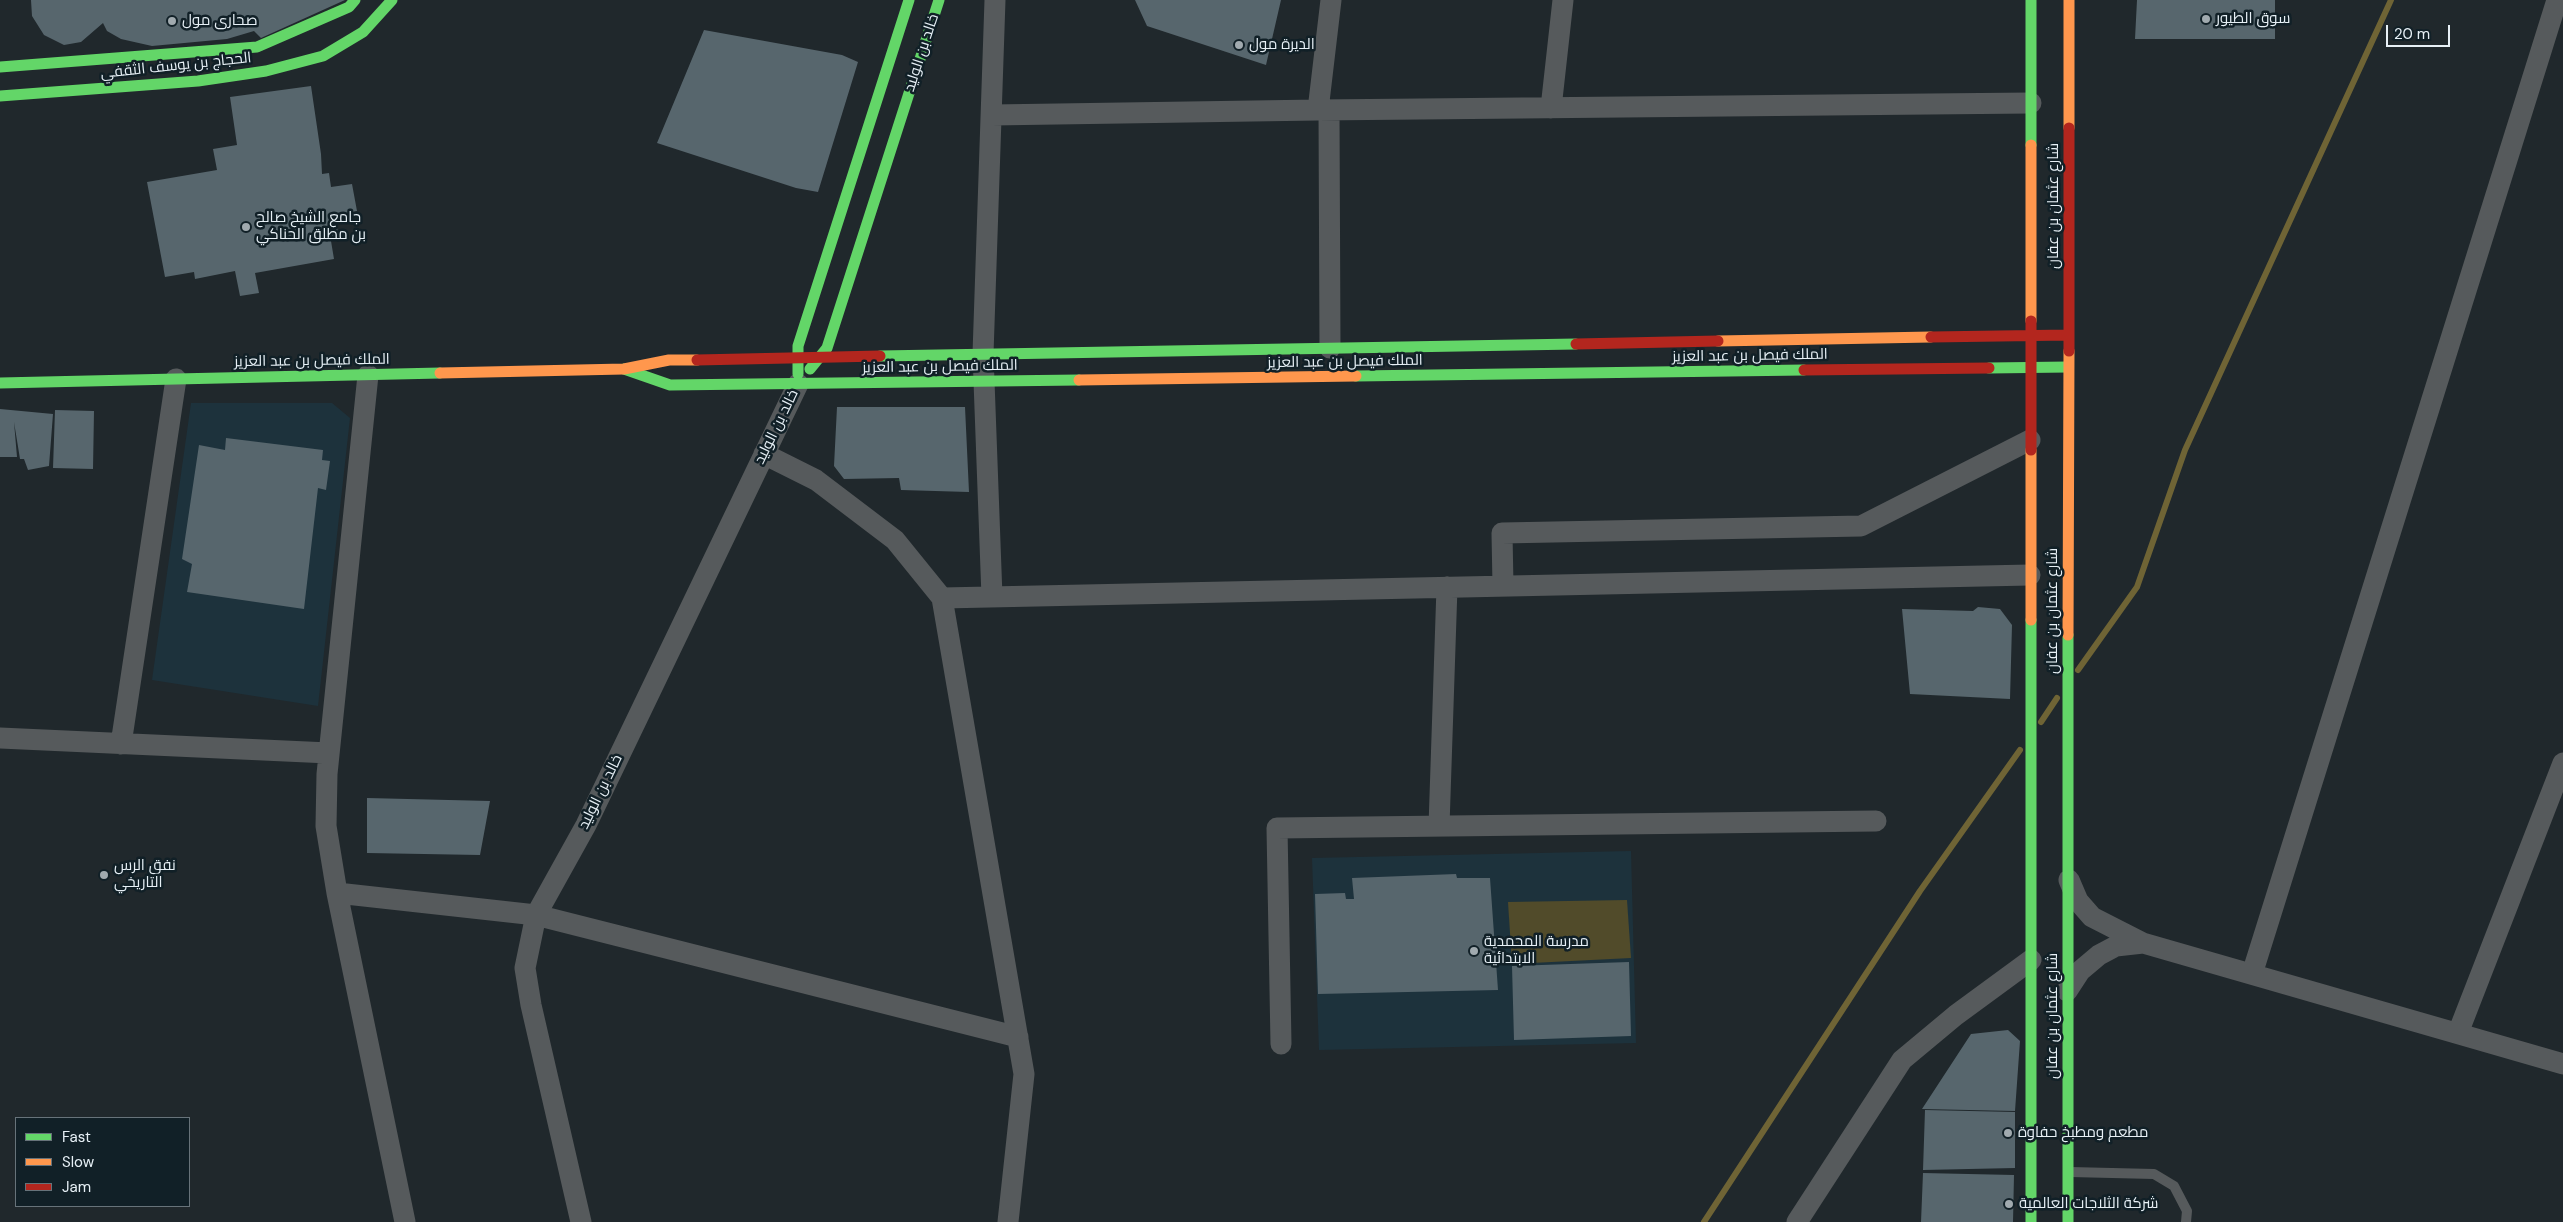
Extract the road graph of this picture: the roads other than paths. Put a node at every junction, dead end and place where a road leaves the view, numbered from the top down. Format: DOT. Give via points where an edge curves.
graph roads {
  1 [pos="355,0"];
  2 [pos="392,0"];
  3 [pos="909,0"];
  4 [pos="939,0"];
  5 [pos="995,0"];
  6 [pos="1331,0"];
  7 [pos="1563,0"];
  8 [pos="2031,0"];
  9 [pos="2069,0"];
  10 [pos="2557,0"];
  11 [pos="0,67"];
  12 [pos="0,96"];
  13 [pos="2031,104"];
  14 [pos="1551,108"];
  15 [pos="1323,110"];
  16 [pos="992,115"];
  17 [pos="2068,335"];
  18 [pos="2030,336"];
  19 [pos="1330,348"];
  20 [pos="983,354"];
  21 [pos="798,357"];
  22 [pos="820,357"];
  23 [pos="2068,367"];
  24 [pos="2030,368"];
  25 [pos="624,369"];
  26 [pos="368,375"];
  27 [pos="176,379"];
  28 [pos="984,381"];
  29 [pos="0,383"];
  30 [pos="798,384"];
  31 [pos="2030,440"];
  32 [pos="764,454"];
  33 [pos="2030,575"];
  34 [pos="1503,586"];
  35 [pos="1447,587"];
  36 [pos="992,597"];
  37 [pos="942,598"];
  38 [pos="2,742"];
  39 [pos="121,744"];
  40 [pos="329,753"];
  41 [pos="2563,763"];
  42 [pos="1876,821"];
  43 [pos="1439,826"];
  44 [pos="2067,877"];
  45 [pos="337,893"];
  46 [pos="536,915"];
  47 [pos="2144,943"];
  48 [pos="2031,960"];
  49 [pos="2252,974"];
  50 [pos="2067,991"];
  51 [pos="2458,1033"];
  52 [pos="1018,1037"];
  53 [pos="1281,1044"];
  54 [pos="2563,1064"];
  55 [pos="2068,1172"];
  56 [pos="405,1222"];
  57 [pos="581,1222"];
  58 [pos="1008,1222"];
  59 [pos="1796,1222"];
  60 [pos="2031,1222"];
  61 [pos="2068,1222"];
  62 [pos="2186,1222"];
  1 -- 11 [label="street, الحجاج بن يوسف الثقفي" via="349,7 257,47"];
  2 -- 12 [label="street, الحجاج بن يوسف الثقفي" via="363,32 323,56 266,71 198,81"];
  3 -- 21 [label="street, خالد بن الوليد" via="798,346"];
  4 -- 22 [label="street, خالد بن الوليد" via="827,348"];
  5 -- 16 [label="street"];
  6 -- 15 [label="street"];
  7 -- 14 [label="street"];
  8 -- 13 [label="street, شارع عثمان بن عفان"];
  9 -- 17 [label="street, شارع عثمان بن عفان"];
  10 -- 49 [label="street"];
  13 -- 14 [label="street"];
  13 -- 18 [label="street, شارع عثمان بن عفان"];
  14 -- 15 [label="street"];
  15 -- 16 [label="street"];
  15 -- 19 [label="street"];
  16 -- 20 [label="street"];
  17 -- 18 [label="street, الملك فيصل بن عبد العزيز"];
  17 -- 23 [label="street, شارع عثمان بن عفان"];
  18 -- 19 [label="street, الملك فيصل بن عبد العزيز"];
  18 -- 24 [label="street, شارع عثمان بن عفان"];
  19 -- 20 [label="street, الملك فيصل بن عبد العزيز"];
  20 -- 22 [label="street, الملك فيصل بن عبد العزيز"];
  20 -- 28 [label="street"];
  21 -- 22 [label="street, الملك فيصل بن عبد العزيز"];
  21 -- 25 [label="street, الملك فيصل بن عبد العزيز" via="669,360"];
  21 -- 30 [label="street, خالد بن الوليد"];
  22 -- 30 [label="street, خالد بن الوليد"];
  23 -- 24 [label="street, الملك فيصل بن عبد العزيز"];
  23 -- 44 [label="street, شارع عثمان بن عفان"];
  24 -- 28 [label="street, الملك فيصل بن عبد العزيز"];
  24 -- 31 [label="street, شارع عثمان بن عفان"];
  25 -- 26 [label="street, الملك فيصل بن عبد العزيز"];
  25 -- 30 [label="street, الملك فيصل بن عبد العزيز" via="670,385"];
  26 -- 27 [label="street, الملك فيصل بن عبد العزيز"];
  26 -- 40 [label="street"];
  27 -- 29 [label="street, الملك فيصل بن عبد العزيز"];
  27 -- 39 [label="street"];
  28 -- 30 [label="street, الملك فيصل بن عبد العزيز"];
  28 -- 36 [label="street"];
  30 -- 32 [label="street, خالد بن الوليد"];
  31 -- 33 [label="street, شارع عثمان بن عفان"];
  31 -- 34 [label="street" via="1861,526 1502,534"];
  32 -- 37 [label="street" via="816,480 895,540"];
  32 -- 46 [label="street, خالد بن الوليد" via="586,825"];
  33 -- 34 [label="street"];
  33 -- 48 [label="street, شارع عثمان بن عفان"];
  34 -- 35 [label="street"];
  35 -- 36 [label="street"];
  35 -- 43 [label="street"];
  36 -- 37 [label="street"];
  37 -- 52 [label="street"];
  38 -- 39 [label="street"];
  39 -- 40 [label="street"];
  40 -- 45 [label="street" via="326,826"];
  41 -- 51 [label="street"];
  42 -- 43 [label="street"];
  43 -- 53 [label="street" via="1277,828"];
  44 -- 47 [label="street" via="2078,901 2092,917"];
  44 -- 50 [label="street, شارع عثمان بن عفان"];
  45 -- 46 [label="street"];
  45 -- 56 [label="street"];
  46 -- 52 [label="street"];
  46 -- 57 [label="street, خالد بن الوليد" via="525,968"];
  47 -- 49 [label="street"];
  47 -- 50 [label="street" via="2116,946 2099,955 2080,971"];
  48 -- 59 [label="street" via="1902,1060"];
  48 -- 60 [label="street, شارع عثمان بن عفان"];
  49 -- 51 [label="street"];
  50 -- 55 [label="street, شارع عثمان بن عفان"];
  51 -- 54 [label="street"];
  52 -- 58 [label="street" via="1024,1074"];
  55 -- 61 [label="street, شارع عثمان بن عفان"];
  55 -- 62 [label="lane" via="2154,1174 2174,1186 2187,1211"];
}
